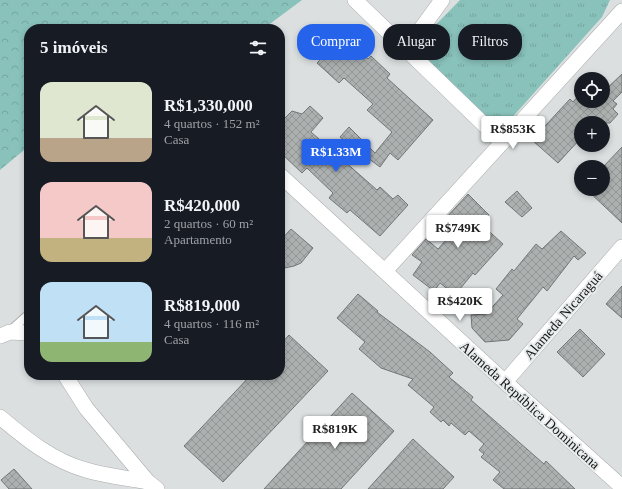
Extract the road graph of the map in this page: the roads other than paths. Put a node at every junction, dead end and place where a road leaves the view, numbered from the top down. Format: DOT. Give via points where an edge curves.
graph roads {
  1 [pos="355,0"];
  2 [pos="442,0"];
  3 [pos="622,11"];
  4 [pos="424,24"];
  5 [pos="383,26"];
  6 [pos="419,60"];
  7 [pos="502,142"];
  8 [pos="285,180"];
  9 [pos="622,248"];
  10 [pos="385,271"];
  11 [pos="24,318"];
  12 [pos="24,333"];
  13 [pos="5,334"];
  14 [pos="68,380"];
  15 [pos="505,382"];
  16 [pos="0,417"];
  17 [pos="152,485"];
  18 [pos="622,486"];
  1 -- 5 [label="street"];
  2 -- 4 [label="street"];
  3 -- 7 [label="street"];
  6 -- 7 [label="street"];
  7 -- 10 [label="street"];
  8 -- 10 [label="street, Alameda República Dominicana"];
  9 -- 15 [label="street, Alameda Nicaraguá"];
  10 -- 15 [label="street, Alameda República Dominicana"];
  11 -- 13 [label="lane"];
  12 -- 13 [label="street"];
  14 -- 17 [label="street" via="86,408"];
  15 -- 18 [label="street, Alameda República Dominicana"];
  16 -- 17 [label="street" via="25,438 54,456 86,470"];
}
